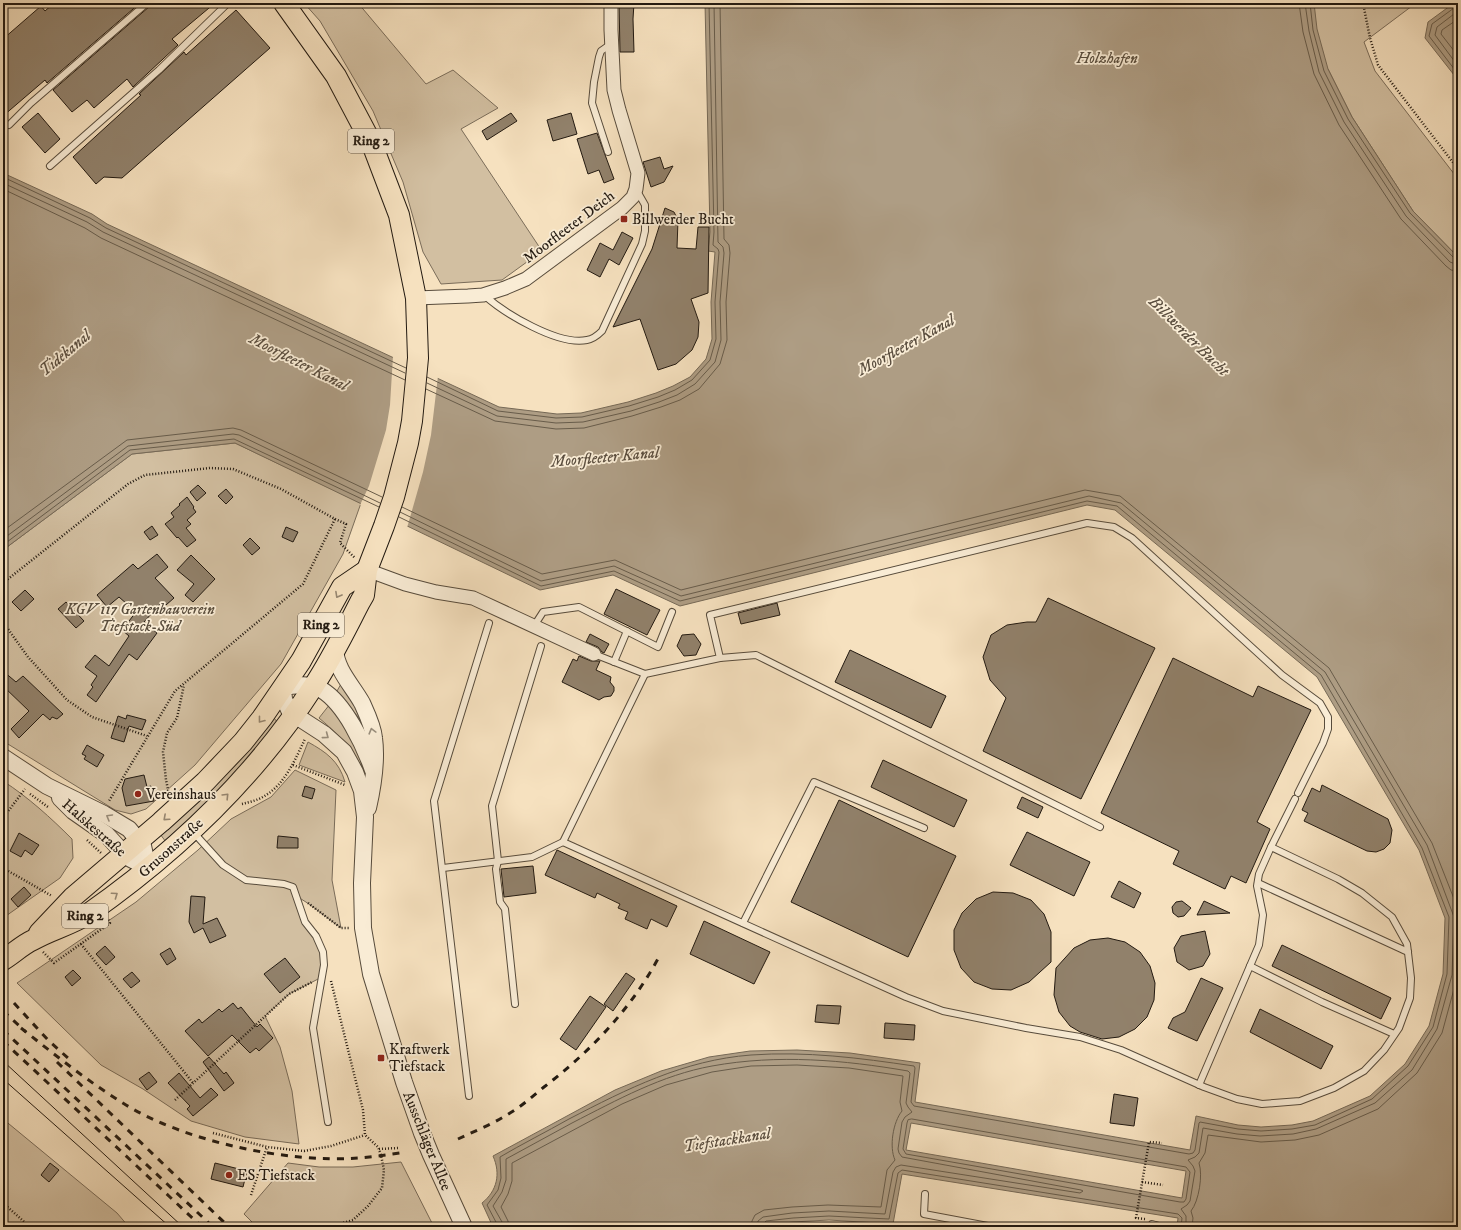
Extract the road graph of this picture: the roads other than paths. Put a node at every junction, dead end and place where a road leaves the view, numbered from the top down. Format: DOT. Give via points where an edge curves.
graph roads {
  1 [pos="147,3"];
  2 [pos="228,3"];
  3 [pos="284,3"];
  4 [pos="611,3"];
  5 [pos="611,44"];
  6 [pos="9,125"];
  7 [pos="608,152"];
  8 [pos="50,166"];
  9 [pos="636,189"];
  10 [pos="483,295"];
  11 [pos="416,298"];
  12 [pos="366,570"];
  13 [pos="672,612"];
  14 [pos="488,623"];
  15 [pos="534,626"];
  16 [pos="627,631"];
  17 [pos="541,646"];
  18 [pos="335,649"];
  19 [pos="594,654"];
  20 [pos="720,658"];
  21 [pos="614,662"];
  22 [pos="645,674"];
  23 [pos="313,687"];
  24 [pos="283,688"];
  25 [pos="293,715"];
  26 [pos="3,757"];
  27 [pos="373,770"];
  28 [pos="47,786"];
  29 [pos="365,817"];
  30 [pos="1100,827"];
  31 [pos="924,828"];
  32 [pos="192,831"];
  33 [pos="140,841"];
  34 [pos="564,842"];
  35 [pos="1271,847"];
  36 [pos="124,854"];
  37 [pos="498,861"];
  38 [pos="148,868"];
  39 [pos="443,868"];
  40 [pos="1258,883"];
  41 [pos="743,923"];
  42 [pos="32,940"];
  43 [pos="1408,952"];
  44 [pos="3,960"];
  45 [pos="1250,966"];
  46 [pos="515,1004"];
  47 [pos="1394,1034"];
  48 [pos="1199,1085"];
  49 [pos="469,1096"];
  50 [pos="328,1122"];
  51 [pos="925,1194"];
  52 [pos="1151,1222"];
  53 [pos="464,1227"];
  54 [pos="993,1227"];
  55 [pos="1163,1227"];
  1 -- 6 [label="lane"];
  2 -- 8 [label="lane" via="159,70"];
  3 -- 11 [label="main road, Ring 2" via="336,76 372,144 399,215"];
  4 -- 5 [label="street, Moorfleeter Deich"];
  5 -- 7 [label="lane" via="601,51 592,99"];
  5 -- 9 [label="street, Moorfleeter Deich" via="614,90 638,173"];
  9 -- 10 [label="street, Moorfleeter Deich" via="633,197 622,208 526,279"];
  9 -- 10 [label="lane" via="645,204 645,231 642,244 602,331 596,336 586,340 575,340 549,334 497,307"];
  10 -- 11 [label="street, Moorfleeter Deich"];
  11 -- 12 [label="main road, Ring 2" via="416,380 409,436 394,497"];
  12 -- 15 [label="street" via="405,584 473,598"];
  12 -- 18 [label="main road, Ring 2" via="364,595"];
  12 -- 24 [label="main road, Ring 2, one-way" via="342,587 305,655"];
  13 -- 16 [label="lane" via="658,647"];
  14 -- 39 [label="lane" via="434,801"];
  15 -- 16 [label="lane" via="543,612 579,607"];
  15 -- 19 [label="street"];
  16 -- 21 [label="lane"];
  17 -- 37 [label="lane" via="492,806"];
  18 -- 23 [label="main road, Ring 2"];
  27 -- 18 [label="street, one-way" via="374,737 369,719 339,666"];
  19 -- 21 [label="lane"];
  20 -- 22 [label="lane"];
  20 -- 30 [label="lane" via="756,655"];
  20 -- 35 [label="lane" via="710,615 1087,524 1114,527 1132,538 1282,675 1320,703 1328,717 1328,728 1323,744"];
  21 -- 22 [label="lane"];
  22 -- 34 [label="lane"];
  23 -- 24 [label="street, Ausschläger Allee" via="297,685"];
  23 -- 25 [label="main road, Grusonstraße / Ring 2"];
  23 -- 27 [label="street, Ausschläger Allee" via="328,695 344,714 363,745"];
  24 -- 25 [label="street, Ausschläger Allee" via="286,704"];
  24 -- 33 [label="main road, Grusonstraße / Ring 2, one-way" via="243,742 205,782"];
  25 -- 29 [label="street, Ausschläger Allee, one-way" via="324,734 344,752 362,792"];
  32 -- 25 [label="main road, Grusonstraße / Ring 2, one-way" via="251,768"];
  26 -- 28 [label="street, Halskestraße"];
  27 -- 29 [label="street, Ausschläger Allee"];
  33 -- 28 [label="street, Halskestraße, one-way" via="126,827"];
  28 -- 36 [label="street, Halskestraße" via="73,811 106,834"];
  29 -- 53 [label="street, Ausschläger Allee" via="363,928 371,974 404,1082 431,1155"];
  31 -- 41 [label="lane" via="814,782"];
  32 -- 38 [label="main road, Grusonstraße / Ring 2"];
  32 -- 50 [label="lane" via="223,865 246,880 293,887 305,922 316,936 323,952 324,965 313,1028"];
  33 -- 36 [label="main road, Grusonstraße / Ring 2"];
  33 -- 38 [label="street, Halskestraße" via="146,853"];
  34 -- 37 [label="lane" via="532,857"];
  34 -- 41 [label="lane"];
  35 -- 40 [label="lane" via="1259,874"];
  35 -- 43 [label="lane" via="1362,893 1392,917 1407,944"];
  36 -- 38 [label="street, Halskestraße"];
  36 -- 42 [label="main road, Grusonstraße / Ring 2" via="73,897"];
  37 -- 39 [label="lane"];
  37 -- 46 [label="lane" via="496,869 500,902 505,909"];
  42 -- 38 [label="main road, Grusonstraße / Ring 2, one-way" via="86,915"];
  39 -- 49 [label="lane"];
  40 -- 43 [label="lane"];
  40 -- 45 [label="lane" via="1263,915 1259,945"];
  41 -- 48 [label="lane" via="906,997 943,1011 1080,1037 1122,1050"];
  42 -- 44 [label="main road, Grusonstraße / Ring 2"];
  43 -- 47 [label="lane" via="1410,998 1399,1028"];
  45 -- 47 [label="lane"];
  45 -- 48 [label="lane"];
  47 -- 48 [label="lane" via="1384,1050 1364,1071 1334,1088 1300,1101 1262,1104 1237,1099"];
  51 -- 54 [label="lane" via="924,1214"];
  52 -- 55 [label="lane"];
}
